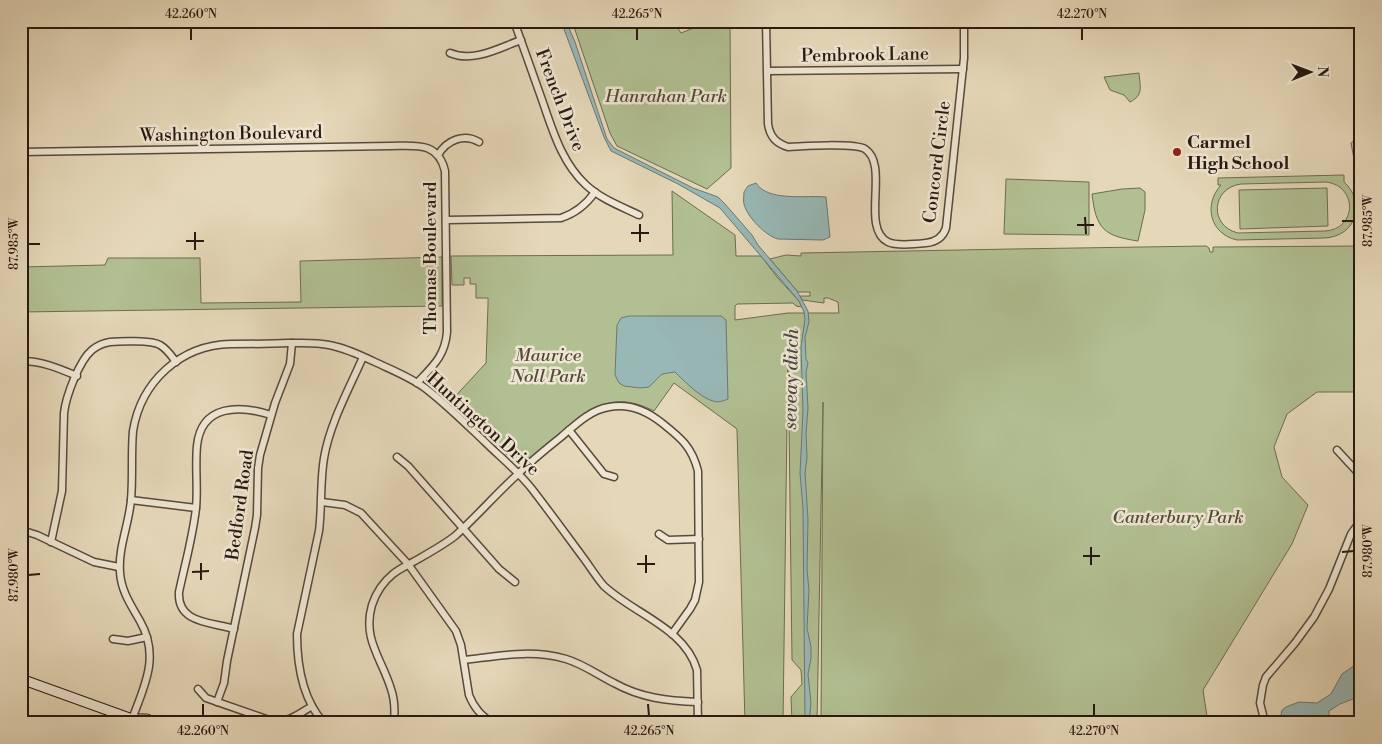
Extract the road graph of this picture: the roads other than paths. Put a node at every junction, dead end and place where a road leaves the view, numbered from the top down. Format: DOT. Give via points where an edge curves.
graph roads {
  1 [pos="514,21"];
  2 [pos="766,21"];
  3 [pos="964,21"];
  4 [pos="521,40"];
  5 [pos="450,53"];
  6 [pos="963,69"];
  7 [pos="768,71"];
  8 [pos="479,142"];
  9 [pos="21,152"];
  10 [pos="438,155"];
  11 [pos="595,192"];
  12 [pos="639,215"];
  13 [pos="447,220"];
  14 [pos="292,343"];
  15 [pos="363,356"];
  16 [pos="21,361"];
  17 [pos="176,362"];
  18 [pos="76,376"];
  19 [pos="418,383"];
  20 [pos="271,415"];
  21 [pos="569,430"];
  22 [pos="1337,450"];
  23 [pos="397,457"];
  24 [pos="518,473"];
  25 [pos="1361,476"];
  26 [pos="614,477"];
  27 [pos="131,500"];
  28 [pos="322,502"];
  29 [pos="196,508"];
  30 [pos="1361,520"];
  31 [pos="463,528"];
  32 [pos="21,530"];
  33 [pos="659,534"];
  34 [pos="699,539"];
  35 [pos="51,542"];
  36 [pos="408,564"];
  37 [pos="119,567"];
  38 [pos="515,582"];
  39 [pos="234,628"];
  40 [pos="672,634"];
  41 [pos="147,637"];
  42 [pos="113,639"];
  43 [pos="464,660"];
  44 [pos="21,679"];
  45 [pos="198,690"];
  46 [pos="217,702"];
  47 [pos="698,702"];
  48 [pos="312,706"];
  49 [pos="135,721"];
  50 [pos="157,723"];
  51 [pos="324,723"];
  52 [pos="394,723"];
  53 [pos="492,723"];
  54 [pos="698,723"];
  55 [pos="1265,723"];
  1 -- 4 [label="street, French Drive"];
  2 -- 7 [label="street, Concord Circle"];
  3 -- 6 [label="street, Concord Circle"];
  4 -- 5 [label="street" via="475,56 458,57"];
  4 -- 11 [label="street, French Drive" via="564,156"];
  6 -- 7 [label="street, Pembrook Lane"];
  6 -- 7 [label="street, Concord Circle" via="946,228 934,241 913,244 888,242 880,235 876,218 875,167 866,150 855,146 788,147 772,137 768,124"];
  8 -- 10 [label="street" via="470,138 454,140"];
  9 -- 10 [label="street, Washington Boulevard" via="419,146"];
  10 -- 13 [label="street, Thomas Boulevard" via="445,171"];
  11 -- 12 [label="street, French Drive"];
  11 -- 13 [label="street" via="583,207 561,218"];
  13 -- 19 [label="street, Thomas Boulevard" via="446,339 439,359"];
  14 -- 15 [label="street, Huntington Drive" via="330,345"];
  14 -- 17 [label="street, Huntington Drive" via="216,346 193,352"];
  14 -- 20 [label="street, Bedford Road" via="290,364"];
  15 -- 19 [label="street, Huntington Drive"];
  15 -- 28 [label="street" via="327,444"];
  16 -- 18 [label="street" via="46,363"];
  17 -- 18 [label="street" via="166,349 156,343 110,342 92,350"];
  17 -- 27 [label="street, Huntington Drive" via="150,387 135,420"];
  18 -- 35 [label="street" via="64,413 62,491"];
  19 -- 24 [label="street, Huntington Drive"];
  20 -- 29 [label="street" via="250,409 224,410 205,422 197,446"];
  20 -- 39 [label="street, Bedford Road" via="260,455 257,515"];
  21 -- 24 [label="street"];
  21 -- 26 [label="street" via="604,474"];
  21 -- 34 [label="street" via="594,412 611,406 626,406 647,412 679,437 691,452 698,471"];
  22 -- 25 [label="street"];
  23 -- 31 [label="street"];
  24 -- 31 [label="street"];
  24 -- 40 [label="street, Huntington Drive" via="603,584"];
  27 -- 29 [label="street"];
  27 -- 37 [label="street, Huntington Drive"];
  28 -- 36 [label="street" via="345,505 361,513"];
  28 -- 48 [label="street" via="297,634 303,684"];
  29 -- 39 [label="street" via="179,592 180,603 194,619"];
  30 -- 55 [label="street" via="1351,534 1314,617 1266,677 1260,703"];
  31 -- 36 [label="street" via="447,542"];
  31 -- 38 [label="street" via="499,569"];
  32 -- 35 [label="street"];
  33 -- 34 [label="street" via="668,540"];
  34 -- 40 [label="street" via="697,593 690,610"];
  35 -- 37 [label="street" via="94,562"];
  36 -- 43 [label="street" via="456,631"];
  36 -- 52 [label="street" via="381,586 369,620 371,641 391,688"];
  37 -- 41 [label="street, Huntington Drive" via="125,593"];
  39 -- 46 [label="street, Bedford Road" via="224,683"];
  40 -- 47 [label="street, Huntington Drive" via="695,663"];
  41 -- 42 [label="street"];
  41 -- 49 [label="street, Huntington Drive" via="150,670"];
  43 -- 47 [label="street" via="517,653 553,656 583,666 639,694 662,700"];
  43 -- 53 [label="street" via="472,702 479,713"];
  44 -- 49 [label="main road"];
  45 -- 46 [label="street"];
  46 -- 48 [label="street" via="278,722"];
  47 -- 54 [label="street, Huntington Drive"];
  48 -- 51 [label="street"];
  49 -- 50 [label="main road"];
}
